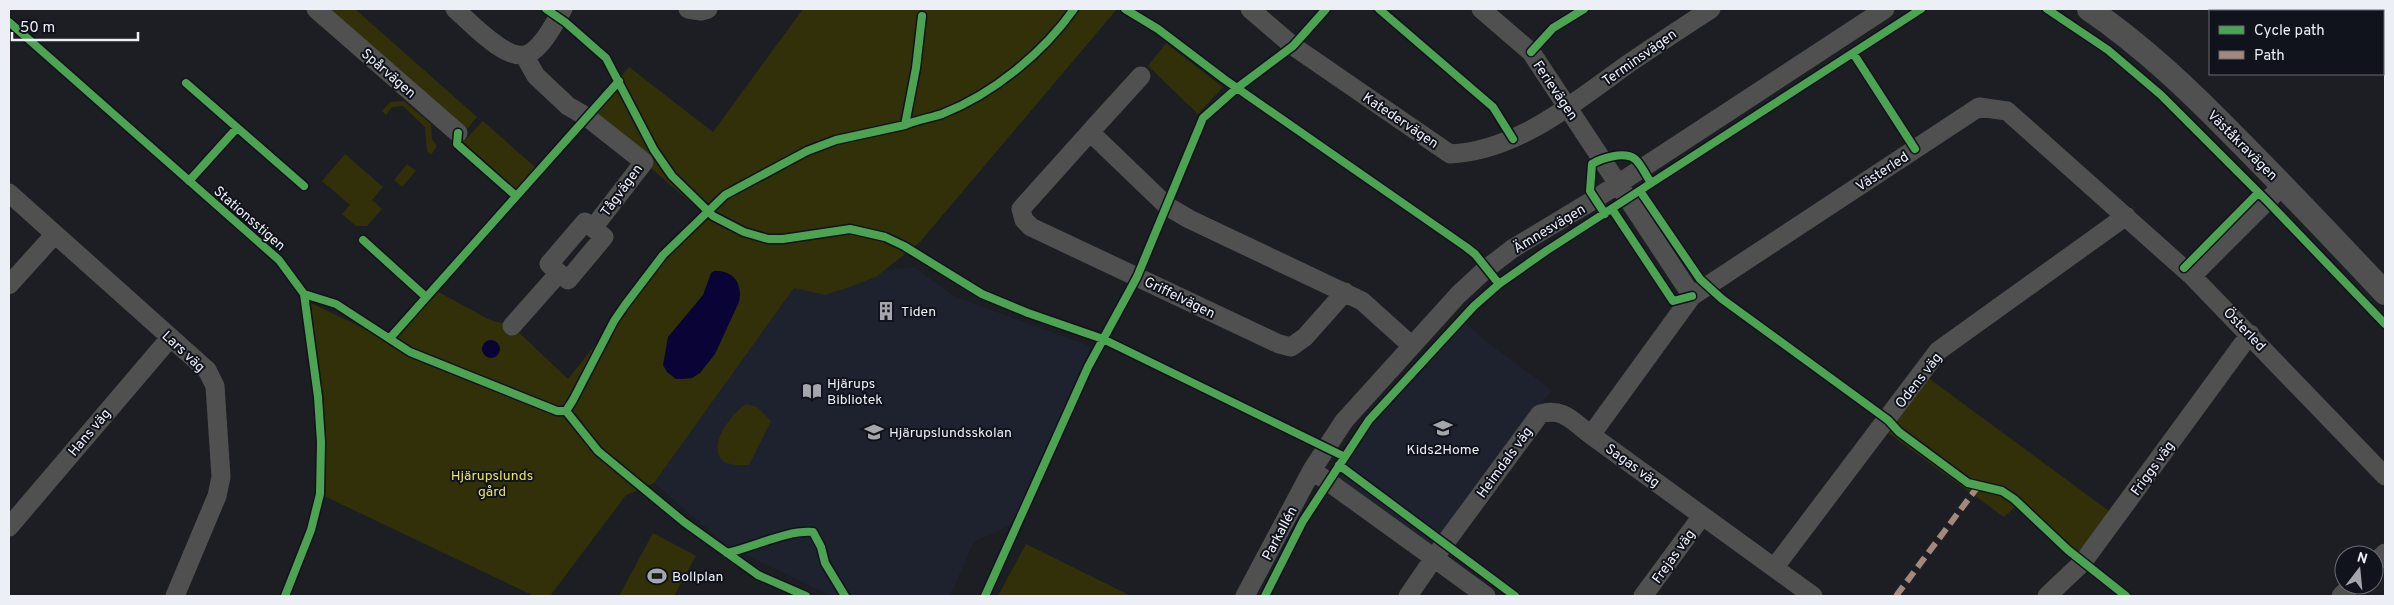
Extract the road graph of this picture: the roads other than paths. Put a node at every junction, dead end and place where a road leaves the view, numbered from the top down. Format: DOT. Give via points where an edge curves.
graph roads {
  1 [pos="455,9"];
  2 [pos="564,9"];
  3 [pos="688,9"];
  4 [pos="708,9"];
  5 [pos="1250,9"];
  6 [pos="1481,9"];
  7 [pos="1711,9"];
  8 [pos="1885,9"];
  9 [pos="2089,9"];
  10 [pos="320,10"];
  11 [pos="531,51"];
  12 [pos="1141,76"];
  13 [pos="1567,107"];
  14 [pos="1090,132"];
  15 [pos="458,133"];
  16 [pos="1618,184"];
  17 [pos="2283,185"];
  18 [pos="9,193"];
  19 [pos="2126,216"];
  20 [pos="55,234"];
  21 [pos="2192,276"];
  22 [pos="9,286"];
  23 [pos="1345,292"];
  24 [pos="2385,293"];
  25 [pos="1692,296"];
  26 [pos="512,326"];
  27 [pos="2250,334"];
  28 [pos="170,338"];
  29 [pos="1412,346"];
  30 [pos="1591,435"];
  31 [pos="1312,470"];
  32 [pos="2385,476"];
  33 [pos="1702,516"];
  34 [pos="9,527"];
  35 [pos="1434,558"];
  36 [pos="1774,568"];
  37 [pos="174,596"];
  38 [pos="1245,596"];
  39 [pos="1408,596"];
  40 [pos="1486,596"];
  41 [pos="1643,596"];
  42 [pos="1813,596"];
  43 [pos="2047,596"];
  1 -- 11 [label="street" via="497,46 512,54"];
  2 -- 11 [label="street"];
  3 -- 4 [label="street"];
  5 -- 13 [label="street, Katedervägen" via="1293,46 1450,154 1512,139"];
  6 -- 13 [label="street, Ferievägen" via="1531,52"];
  7 -- 13 [label="street, Terminsvägen"];
  8 -- 16 [label="street, Ämnesvägen"];
  9 -- 17 [label="street, Väståkravägen" via="2172,75"];
  10 -- 15 [label="street, Spårvägen"];
  11 -- 26 [label="street, Tågvägen" via="536,76 568,106 644,162 593,228 604,237 568,280 559,273"];
  12 -- 14 [label="street, Griffelvägen"];
  13 -- 16 [label="street, Ferievägen"];
  14 -- 23 [label="street" via="1167,206 1256,252"];
  14 -- 23 [label="street, Griffelvägen" via="1021,210 1031,227 1291,347 1305,337"];
  16 -- 25 [label="street"];
  16 -- 29 [label="street, Ämnesvägen" via="1512,249 1486,269"];
  17 -- 21 [label="street"];
  17 -- 24 [label="street, Väståkravägen"];
  18 -- 20 [label="street, Lars väg"];
  19 -- 21 [label="street, Västerled"];
  19 -- 25 [label="street, Västerled" via="2007,111 1979,107"];
  19 -- 36 [label="street, Odens väg" via="1938,351"];
  20 -- 22 [label="street"];
  20 -- 28 [label="street, Lars väg"];
  21 -- 27 [label="street, Österled"];
  23 -- 29 [label="street" via="1362,301"];
  25 -- 30 [label="street, Sagas väg"];
  27 -- 32 [label="street, Österled"];
  27 -- 43 [label="street, Friggs väg" via="2083,562"];
  28 -- 34 [label="street, Hans väg"];
  28 -- 37 [label="street, Lars väg" via="206,370 215,386 221,477 217,496"];
  29 -- 31 [label="street, Ämnesvägen" via="1344,421"];
  30 -- 33 [label="street, Sagas väg"];
  30 -- 35 [label="street, Heimdals väg" via="1561,412 1540,414"];
  31 -- 35 [label="street"];
  31 -- 38 [label="street, Parkallén"];
  33 -- 36 [label="street, Sagas väg"];
  33 -- 41 [label="street, Frejas väg"];
  35 -- 39 [label="street, Heimdals väg"];
  35 -- 40 [label="street"];
  36 -- 42 [label="street, Sagas väg"];
}
